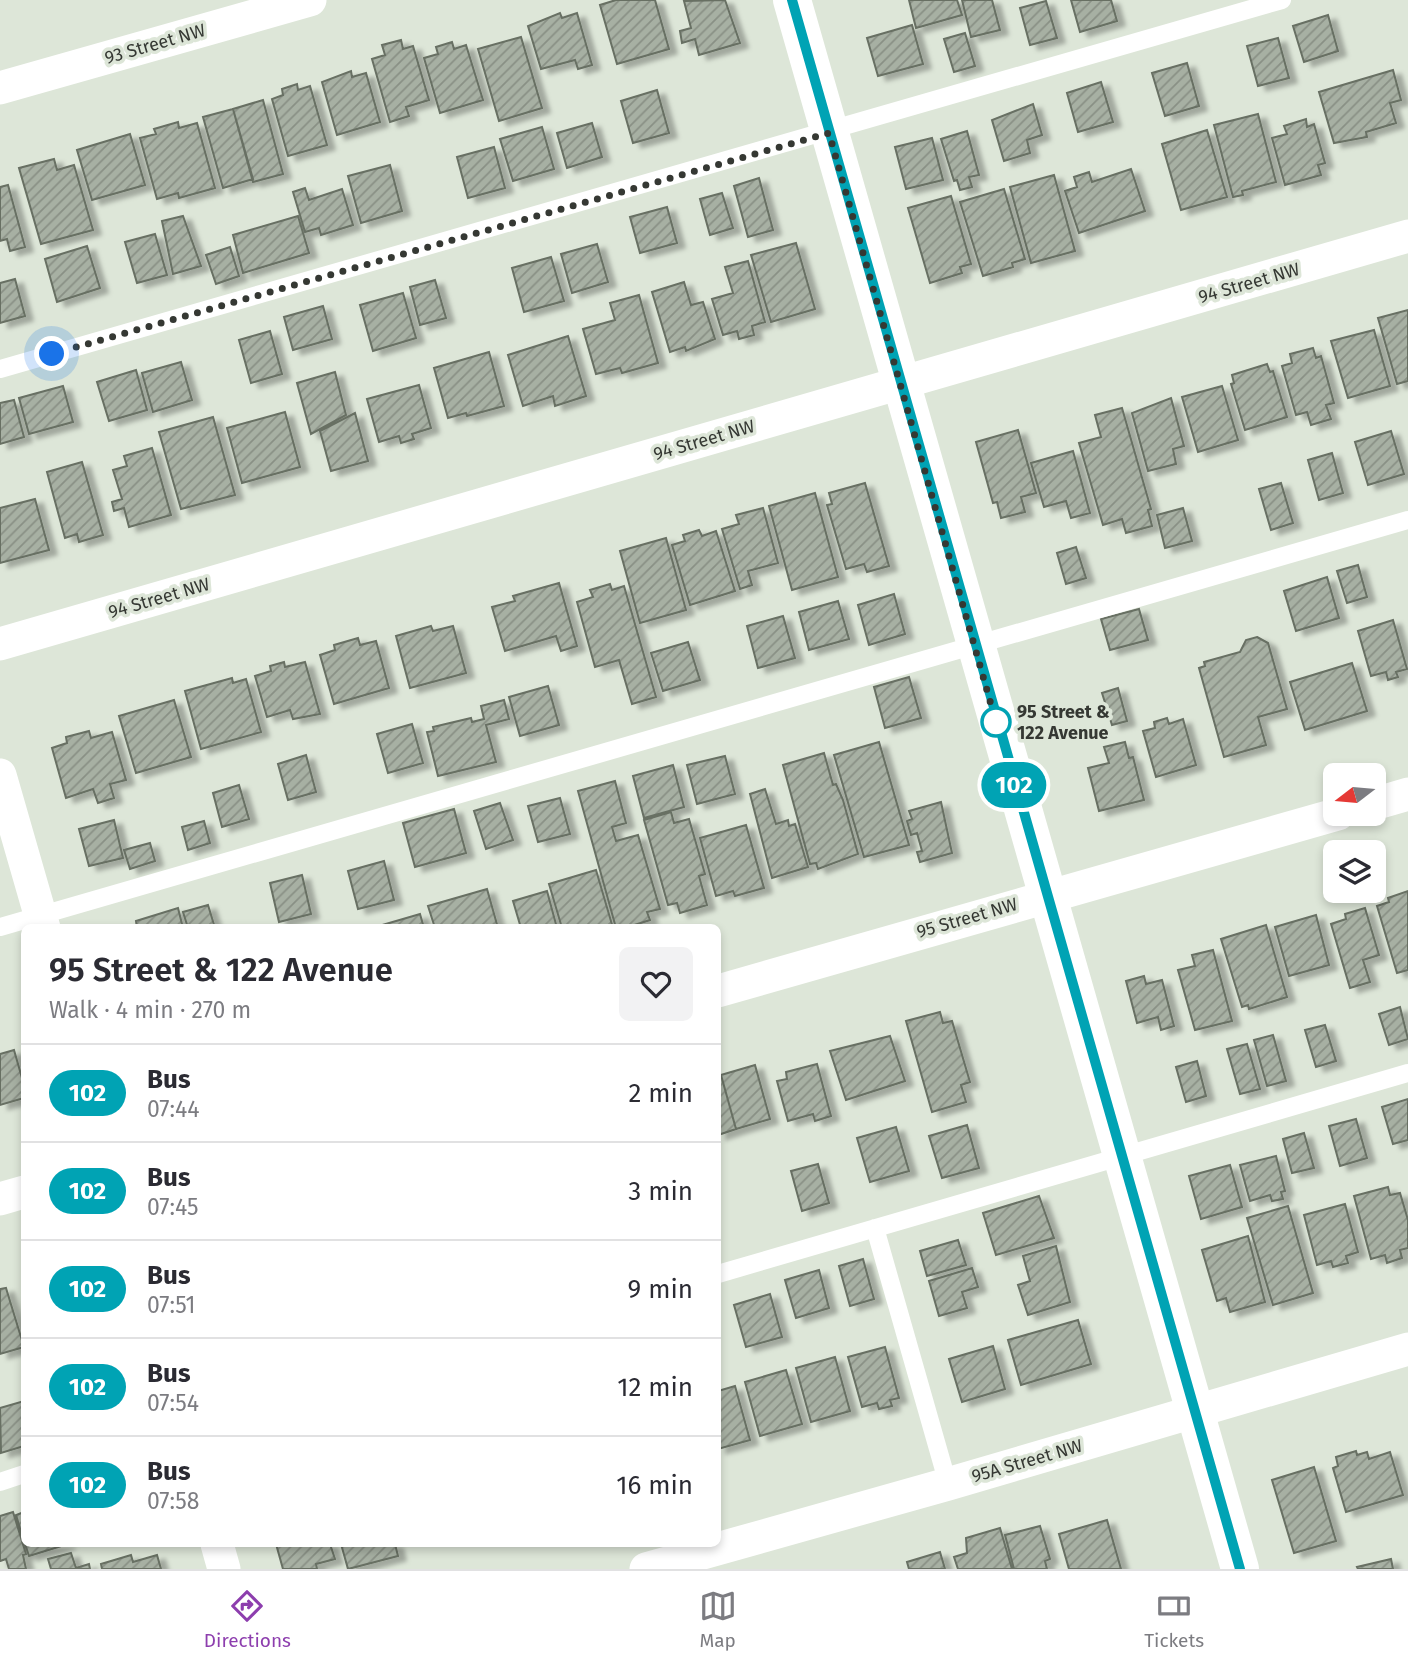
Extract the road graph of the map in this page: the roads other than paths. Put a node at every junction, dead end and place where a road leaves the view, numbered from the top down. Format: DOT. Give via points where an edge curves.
graph roads {
  1 [pos="310,0"];
  2 [pos="792,0"];
  3 [pos="1282,0"];
  4 [pos="0,88"];
  5 [pos="829,133"];
  6 [pos="1408,236"];
  7 [pos="0,369"];
  8 [pos="900,384"];
  9 [pos="1408,520"];
  10 [pos="0,644"];
  11 [pos="974,645"];
  12 [pos="0,775"];
  13 [pos="1408,794"];
  14 [pos="1386,800"];
  15 [pos="1323,818"];
  16 [pos="1046,895"];
  17 [pos="43,921"];
  18 [pos="21,924"];
  19 [pos="22,924"];
  20 [pos="0,927"];
  21 [pos="721,990"];
  22 [pos="1408,1073"];
  23 [pos="1121,1156"];
  24 [pos="21,1193"];
  25 [pos="0,1199"];
  26 [pos="875,1228"];
  27 [pos="721,1273"];
  28 [pos="1408,1349"];
  29 [pos="1196,1411"];
  30 [pos="21,1475"];
  31 [pos="0,1482"];
  32 [pos="948,1485"];
  33 [pos="218,1547"];
  34 [pos="224,1569"];
  35 [pos="646,1569"];
  36 [pos="1240,1569"];
  1 -- 4 [label="street, 93 Street NW"];
  2 -- 5 [label="street"];
  3 -- 5 [label="lane"];
  5 -- 7 [label="lane"];
  5 -- 8 [label="street"];
  6 -- 8 [label="street, 94 Street NW"];
  8 -- 10 [label="street, 94 Street NW"];
  8 -- 11 [label="street"];
  9 -- 11 [label="lane"];
  11 -- 16 [label="street"];
  11 -- 17 [label="lane"];
  12 -- 17 [label="street"];
  13 -- 14 [label="street"];
  15 -- 16 [label="street, 95 Street NW"];
  16 -- 21 [label="street, 95 Street NW"];
  16 -- 23 [label="street"];
  17 -- 19 [label="lane"];
  18 -- 20 [label="lane"];
  22 -- 23 [label="lane"];
  23 -- 26 [label="lane"];
  23 -- 29 [label="street"];
  24 -- 25 [label="street"];
  26 -- 27 [label="lane"];
  26 -- 32 [label="lane"];
  28 -- 29 [label="street, 95A Street NW"];
  29 -- 32 [label="street, 95A Street NW"];
  29 -- 36 [label="street"];
  30 -- 31 [label="lane"];
  32 -- 35 [label="street, 95A Street NW"];
  33 -- 34 [label="street"];
}
